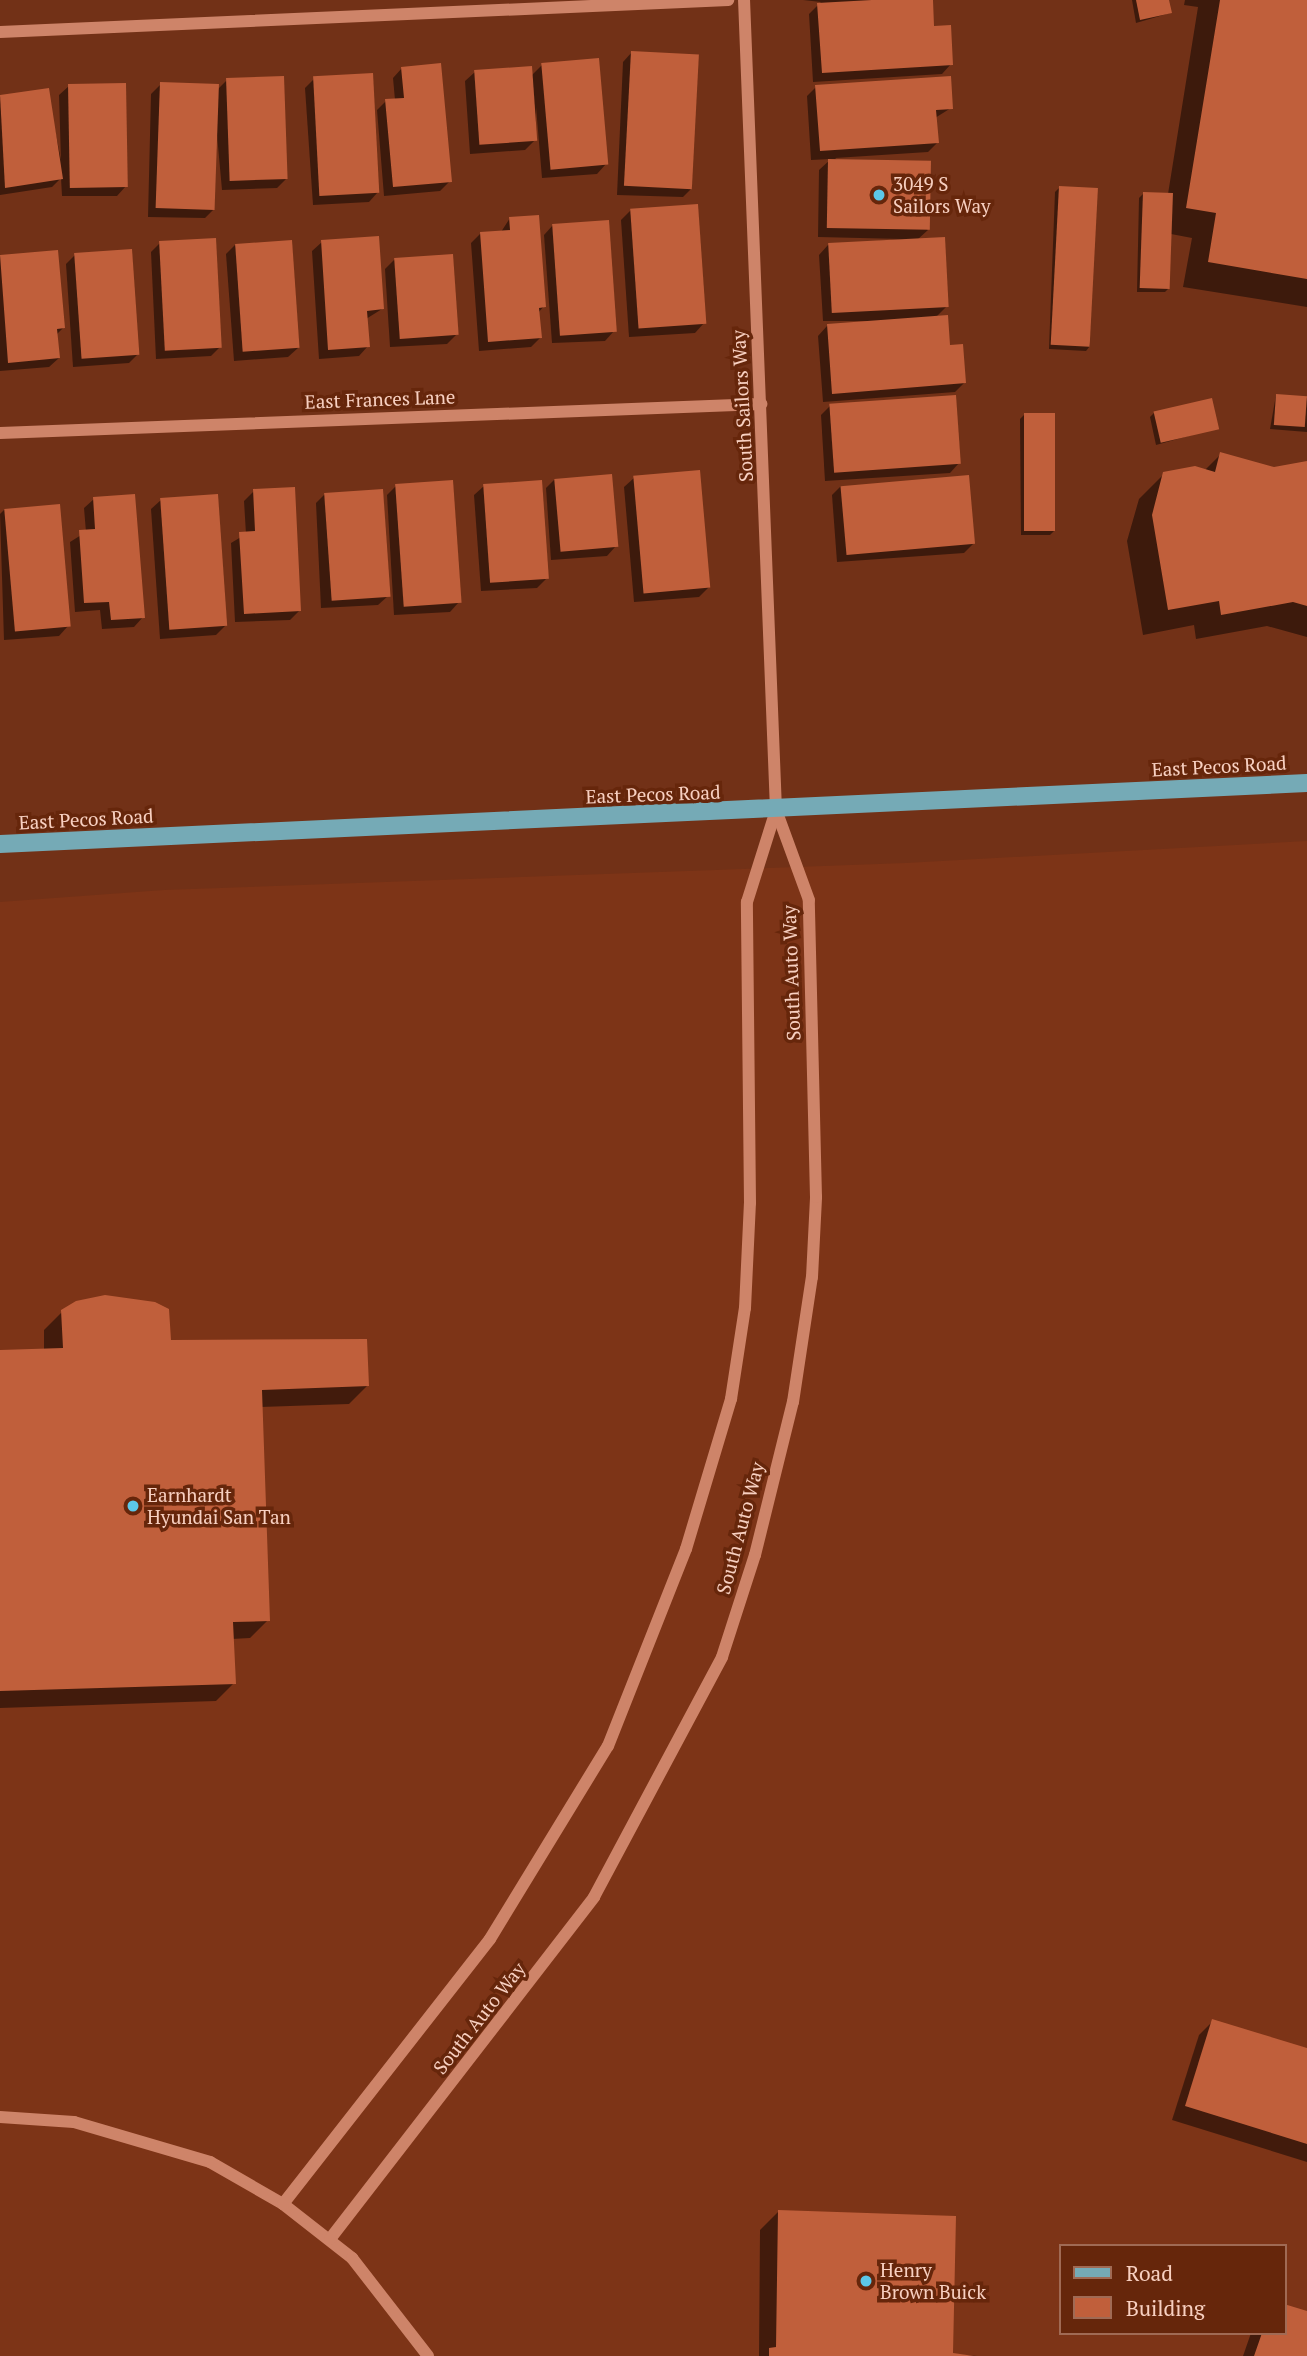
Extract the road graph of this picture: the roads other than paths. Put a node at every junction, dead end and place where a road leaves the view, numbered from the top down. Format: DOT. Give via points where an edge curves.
graph roads {
  1 [pos="728,0"];
  2 [pos="744,0"];
  3 [pos="0,32"];
  4 [pos="761,404"];
  5 [pos="0,433"];
  6 [pos="1307,783"];
  7 [pos="776,810"];
  8 [pos="0,844"];
  9 [pos="0,2118"];
  10 [pos="283,2204"];
  11 [pos="331,2239"];
  12 [pos="428,2356"];
  1 -- 3 [label="street"];
  2 -- 4 [label="street, South Sailors Way"];
  4 -- 5 [label="street, East Frances Lane"];
  4 -- 7 [label="street, South Sailors Way"];
  6 -- 7 [label="main road, East Pecos Road"];
  7 -- 8 [label="main road, East Pecos Road"];
  7 -- 10 [label="street, South Auto Way" via="747,902 750,1203 745,1308 731,1399 686,1549 608,1746 529,1880 490,1939"];
  7 -- 11 [label="street, South Auto Way" via="809,900 817,1197 812,1277 793,1402 755,1555 722,1657 594,1897"];
  9 -- 10 [label="street" via="74,2122 127,2134 210,2162"];
  10 -- 11 [label="street"];
  11 -- 12 [label="street" via="394,2308"];
}
